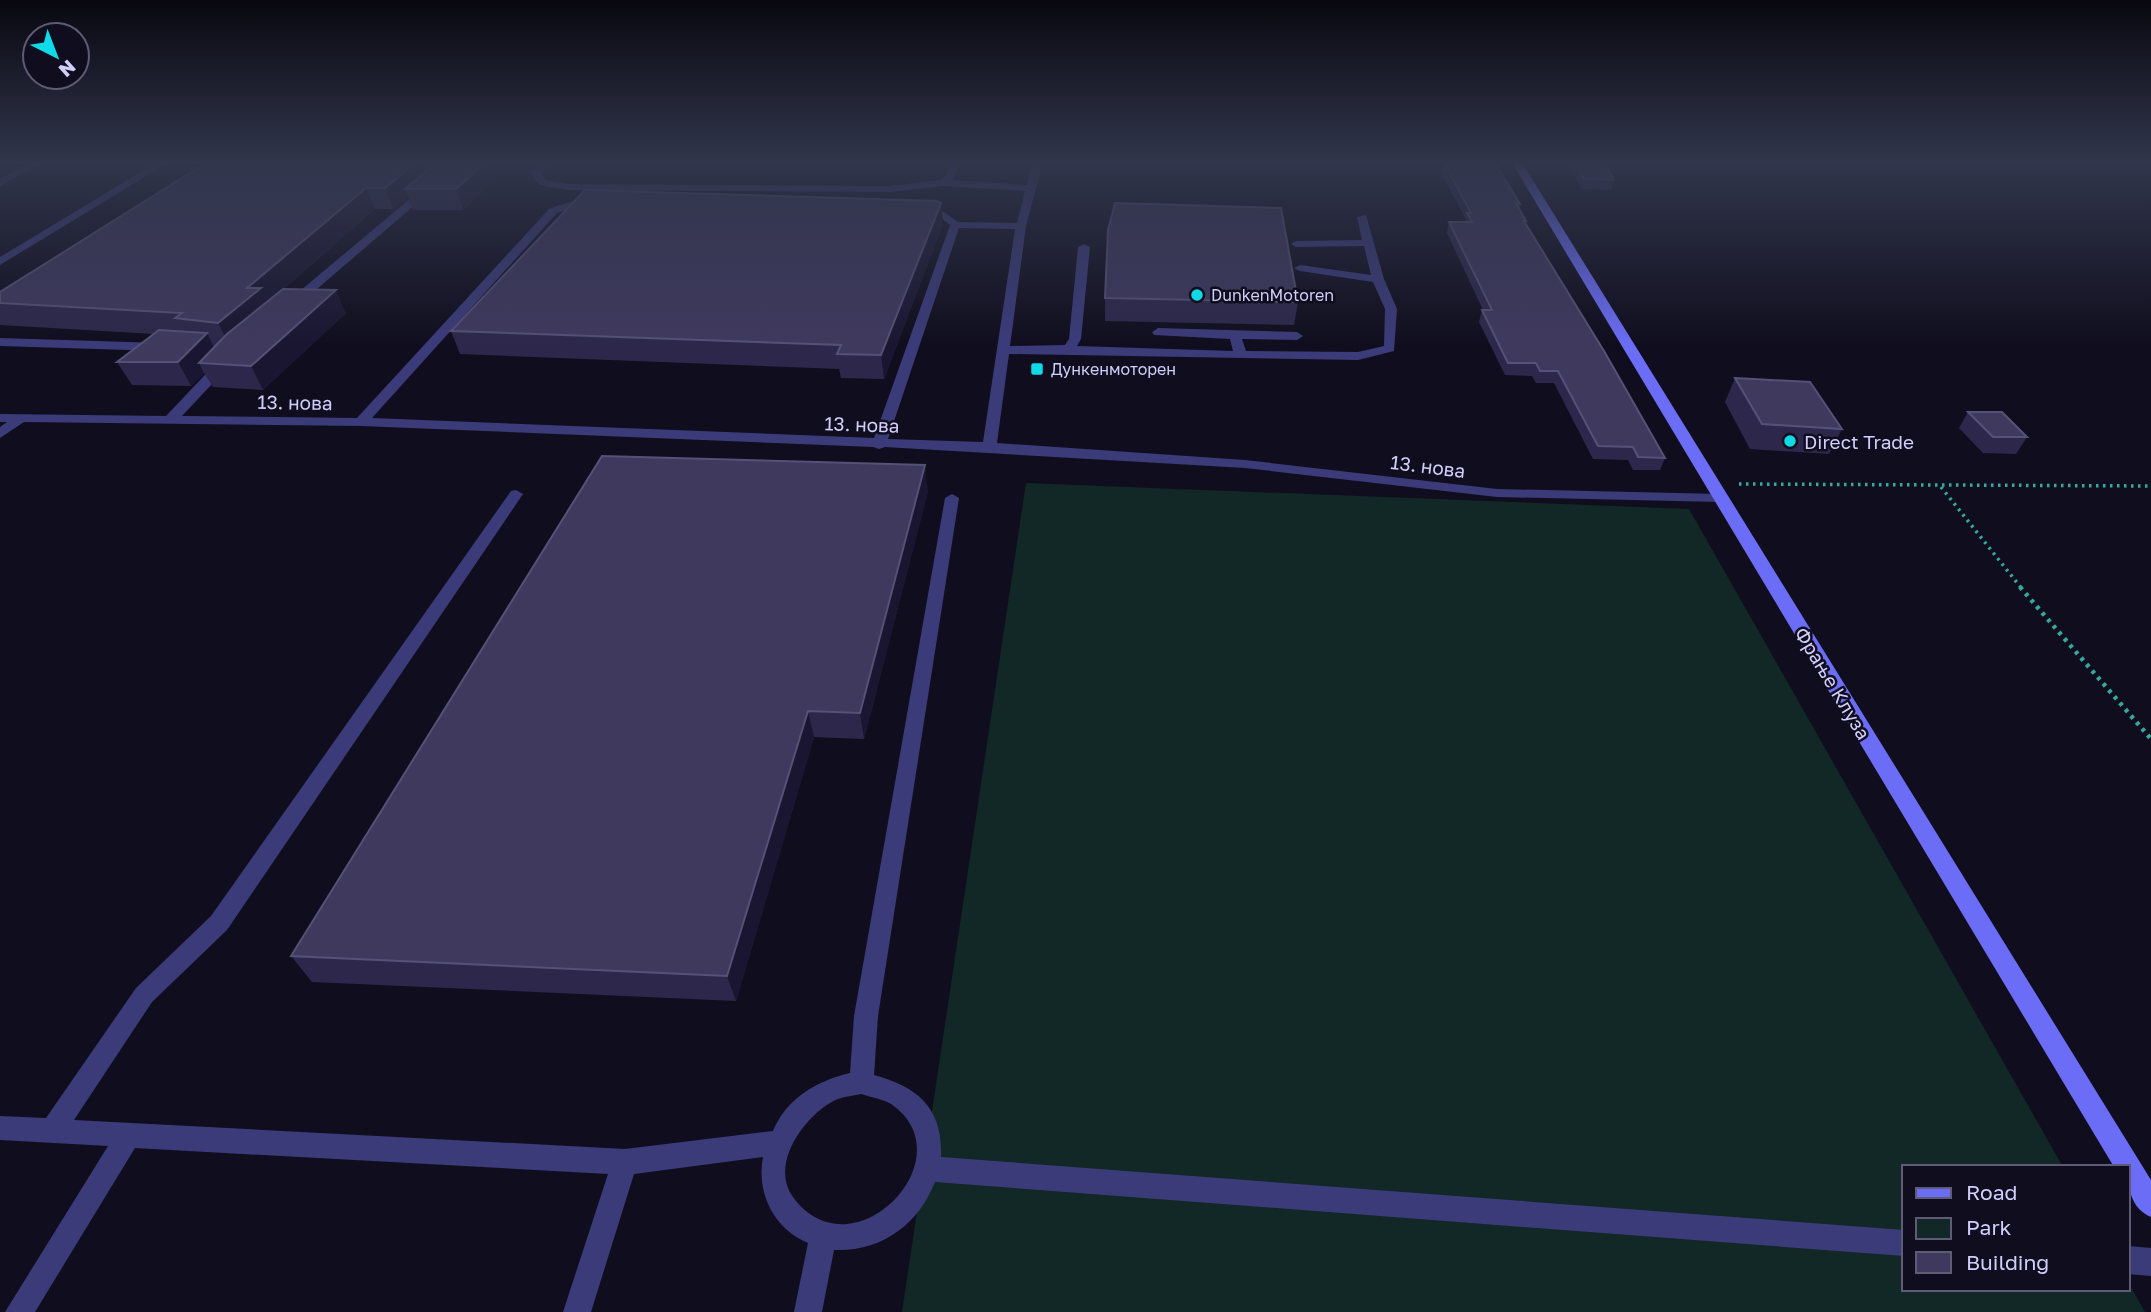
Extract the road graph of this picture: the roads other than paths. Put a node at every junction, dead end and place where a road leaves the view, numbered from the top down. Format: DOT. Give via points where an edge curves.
graph roads {
  1 [pos="65,222"];
  2 [pos="389,222"];
  3 [pos="542,222"];
  4 [pos="953,222"];
  5 [pos="1022,222"];
  6 [pos="1363,222"];
  7 [pos="1553,222"];
  8 [pos="955,225"];
  9 [pos="1021,226"];
  10 [pos="1369,243"];
  11 [pos="1296,244"];
  12 [pos="1084,247"];
  13 [pos="0,262"];
  14 [pos="1300,268"];
  15 [pos="1378,279"];
  16 [pos="286,309"];
  17 [pos="1158,332"];
  18 [pos="1236,335"];
  19 [pos="1297,336"];
  20 [pos="0,342"];
  21 [pos="173,347"];
  22 [pos="1069,349"];
  23 [pos="1003,350"];
  24 [pos="223,351"];
  25 [pos="1241,355"];
  26 [pos="0,418"];
  27 [pos="21,418"];
  28 [pos="171,419"];
  29 [pos="361,422"];
  30 [pos="0,434"];
  31 [pos="879,444"];
  32 [pos="989,447"];
  33 [pos="1716,491"];
  34 [pos="516,494"];
  35 [pos="952,498"];
  36 [pos="861,1083"];
  37 [pos="0,1128"];
  38 [pos="52,1131"];
  39 [pos="129,1135"];
  40 [pos="778,1143"];
  41 [pos="625,1162"];
  42 [pos="2127,1165"];
  43 [pos="929,1169"];
  44 [pos="2130,1170"];
  45 [pos="2151,1204"];
  46 [pos="823,1236"];
  47 [pos="1902,1243"];
  48 [pos="2130,1260"];
  49 [pos="2151,1262"];
  50 [pos="19,1312"];
  51 [pos="577,1312"];
  52 [pos="808,1312"];
  1 -- 13 [label="lane"];
  2 -- 16 [label="lane"];
  3 -- 29 [label="lane"];
  4 -- 8 [label="lane"];
  5 -- 9 [label="lane"];
  6 -- 10 [label="lane"];
  7 -- 33 [label="main road, Фрање Клуза"];
  8 -- 9 [label="lane"];
  8 -- 31 [label="lane"];
  9 -- 23 [label="lane"];
  10 -- 11 [label="lane"];
  10 -- 15 [label="lane"];
  12 -- 22 [label="lane" via="1075,339"];
  14 -- 15 [label="lane"];
  15 -- 25 [label="lane" via="1391,309 1390,348 1358,356"];
  17 -- 18 [label="lane"];
  18 -- 19 [label="lane"];
  18 -- 25 [label="lane"];
  20 -- 21 [label="lane"];
  22 -- 23 [label="lane"];
  22 -- 25 [label="lane"];
  23 -- 32 [label="lane"];
  24 -- 28 [label="lane" via="234,353"];
  26 -- 27 [label="lane, 13. нова"];
  27 -- 28 [label="lane, 13. нова"];
  27 -- 30 [label="lane"];
  28 -- 29 [label="lane, 13. нова"];
  29 -- 31 [label="lane, 13. нова"];
  31 -- 32 [label="lane, 13. нова"];
  32 -- 33 [label="lane, 13. нова" via="1245,464 1497,493"];
  33 -- 42 [label="main road, Фрање Клуза"];
  34 -- 38 [label="lane" via="219,923 144,995"];
  35 -- 36 [label="lane" via="866,1016"];
  36 -- 40 [label="lane" via="821,1094 803,1107"];
  36 -- 43 [label="lane" via="883,1085 917,1108 927,1126"];
  37 -- 38 [label="lane"];
  38 -- 39 [label="lane"];
  39 -- 41 [label="lane"];
  39 -- 50 [label="lane"];
  40 -- 41 [label="lane"];
  40 -- 46 [label="lane" via="775,1190 785,1210 802,1227"];
  41 -- 51 [label="lane"];
  43 -- 46 [label="lane" via="918,1194 900,1216 876,1231 849,1238"];
  43 -- 47 [label="lane"];
  44 -- 45 [label="main road, Фрање Клуза"];
  46 -- 52 [label="lane"];
  48 -- 49 [label="lane"];
}
